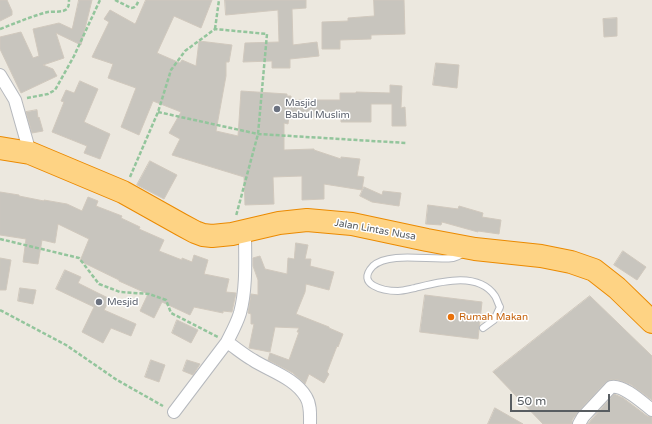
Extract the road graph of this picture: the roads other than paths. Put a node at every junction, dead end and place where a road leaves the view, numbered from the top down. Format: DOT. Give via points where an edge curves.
graph roads {
  1 [pos="0,75"];
  2 [pos="0,148"];
  3 [pos="30,153"];
  4 [pos="238,233"];
  5 [pos="475,249"];
  6 [pos="652,322"];
  7 [pos="483,328"];
  8 [pos="227,342"];
  9 [pos="652,410"];
  10 [pos="174,412"];
  11 [pos="310,424"];
  12 [pos="579,424"];
  1 -- 3 [label="street" via="14,100"];
  2 -- 3 [label="highway, Jalan Lintas Nusa"];
  3 -- 4 [label="highway, Jalan Lintas Nusa" via="123,192 194,232 212,236"];
  4 -- 5 [label="highway, Jalan Lintas Nusa" via="279,223 307,220 352,224"];
  4 -- 8 [label="street" via="245,282 242,305"];
  5 -- 6 [label="highway, Jalan Lintas Nusa" via="541,256 594,270"];
  5 -- 7 [label="lane" via="455,258 406,257 384,260 376,263 369,270 367,277 371,285 384,290 399,291 459,280 485,286 496,297 500,307 494,320"];
  8 -- 10 [label="street"];
  8 -- 11 [label="street" via="252,360 293,382 303,391 310,406"];
  9 -- 12 [label="street" via="625,390 615,386 597,402"];
}
